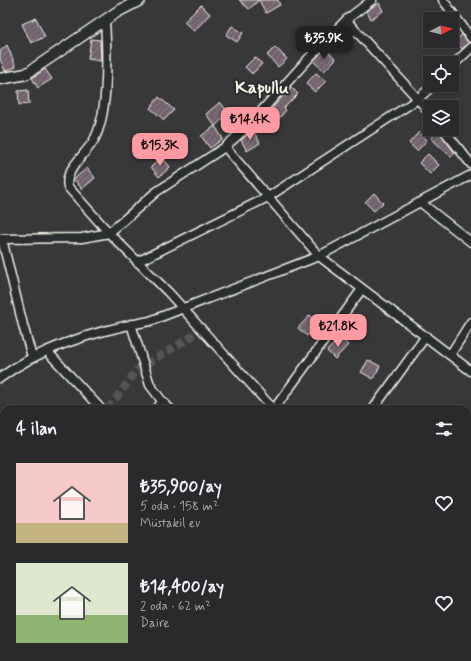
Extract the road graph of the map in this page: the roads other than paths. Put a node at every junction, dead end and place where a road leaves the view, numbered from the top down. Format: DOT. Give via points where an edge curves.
graph roads {
  1 [pos="140,0"];
  2 [pos="372,0"];
  3 [pos="443,0"];
  4 [pos="105,20"];
  5 [pos="346,20"];
  6 [pos="471,38"];
  7 [pos="471,48"];
  8 [pos="459,59"];
  9 [pos="0,79"];
  10 [pos="426,92"];
  11 [pos="418,99"];
  12 [pos="423,105"];
  13 [pos="449,136"];
  14 [pos="225,147"];
  15 [pos="471,164"];
  16 [pos="471,175"];
  17 [pos="268,197"];
  18 [pos="420,202"];
  19 [pos="109,233"];
  20 [pos="1,239"];
  21 [pos="471,242"];
  22 [pos="319,256"];
  23 [pos="138,262"];
  24 [pos="362,288"];
  25 [pos="183,308"];
  26 [pos="471,322"];
  27 [pos="131,324"];
  28 [pos="426,336"];
  29 [pos="47,351"];
  30 [pos="450,355"];
  31 [pos="32,357"];
  32 [pos="471,370"];
  33 [pos="0,378"];
  34 [pos="162,401"];
  35 [pos="97,405"];
  36 [pos="160,405"];
  37 [pos="166,405"];
  38 [pos="269,405"];
  39 [pos="276,405"];
  40 [pos="376,405"];
  1 -- 4 [label="street"];
  2 -- 5 [label="street"];
  3 -- 6 [label="street"];
  4 -- 9 [label="street" via="26,74"];
  4 -- 19 [label="street" via="107,46 100,124 92,144 70,171 67,180 70,190"];
  5 -- 11 [label="street"];
  5 -- 14 [label="street" via="246,128"];
  7 -- 8 [label="street"];
  10 -- 11 [label="street"];
  11 -- 12 [label="street"];
  11 -- 17 [label="street"];
  13 -- 15 [label="street"];
  14 -- 17 [label="street"];
  14 -- 19 [label="street" via="156,192"];
  16 -- 18 [label="street"];
  17 -- 22 [label="street"];
  17 -- 23 [label="street"];
  18 -- 21 [label="street"];
  18 -- 22 [label="street"];
  19 -- 20 [label="street" via="82,238"];
  19 -- 23 [label="street"];
  20 -- 31 [label="street"];
  22 -- 24 [label="street"];
  22 -- 25 [label="street"];
  23 -- 25 [label="street"];
  24 -- 28 [label="street"];
  24 -- 39 [label="street"];
  25 -- 27 [label="street" via="150,321"];
  25 -- 38 [label="street"];
  26 -- 30 [label="street"];
  27 -- 29 [label="street" via="68,342"];
  27 -- 34 [label="street" via="150,385"];
  28 -- 30 [label="street"];
  28 -- 40 [label="street"];
  29 -- 31 [label="street"];
  29 -- 35 [label="street"];
  30 -- 32 [label="street"];
  31 -- 33 [label="street"];
  34 -- 36 [label="street"];
  34 -- 37 [label="street"];
}
